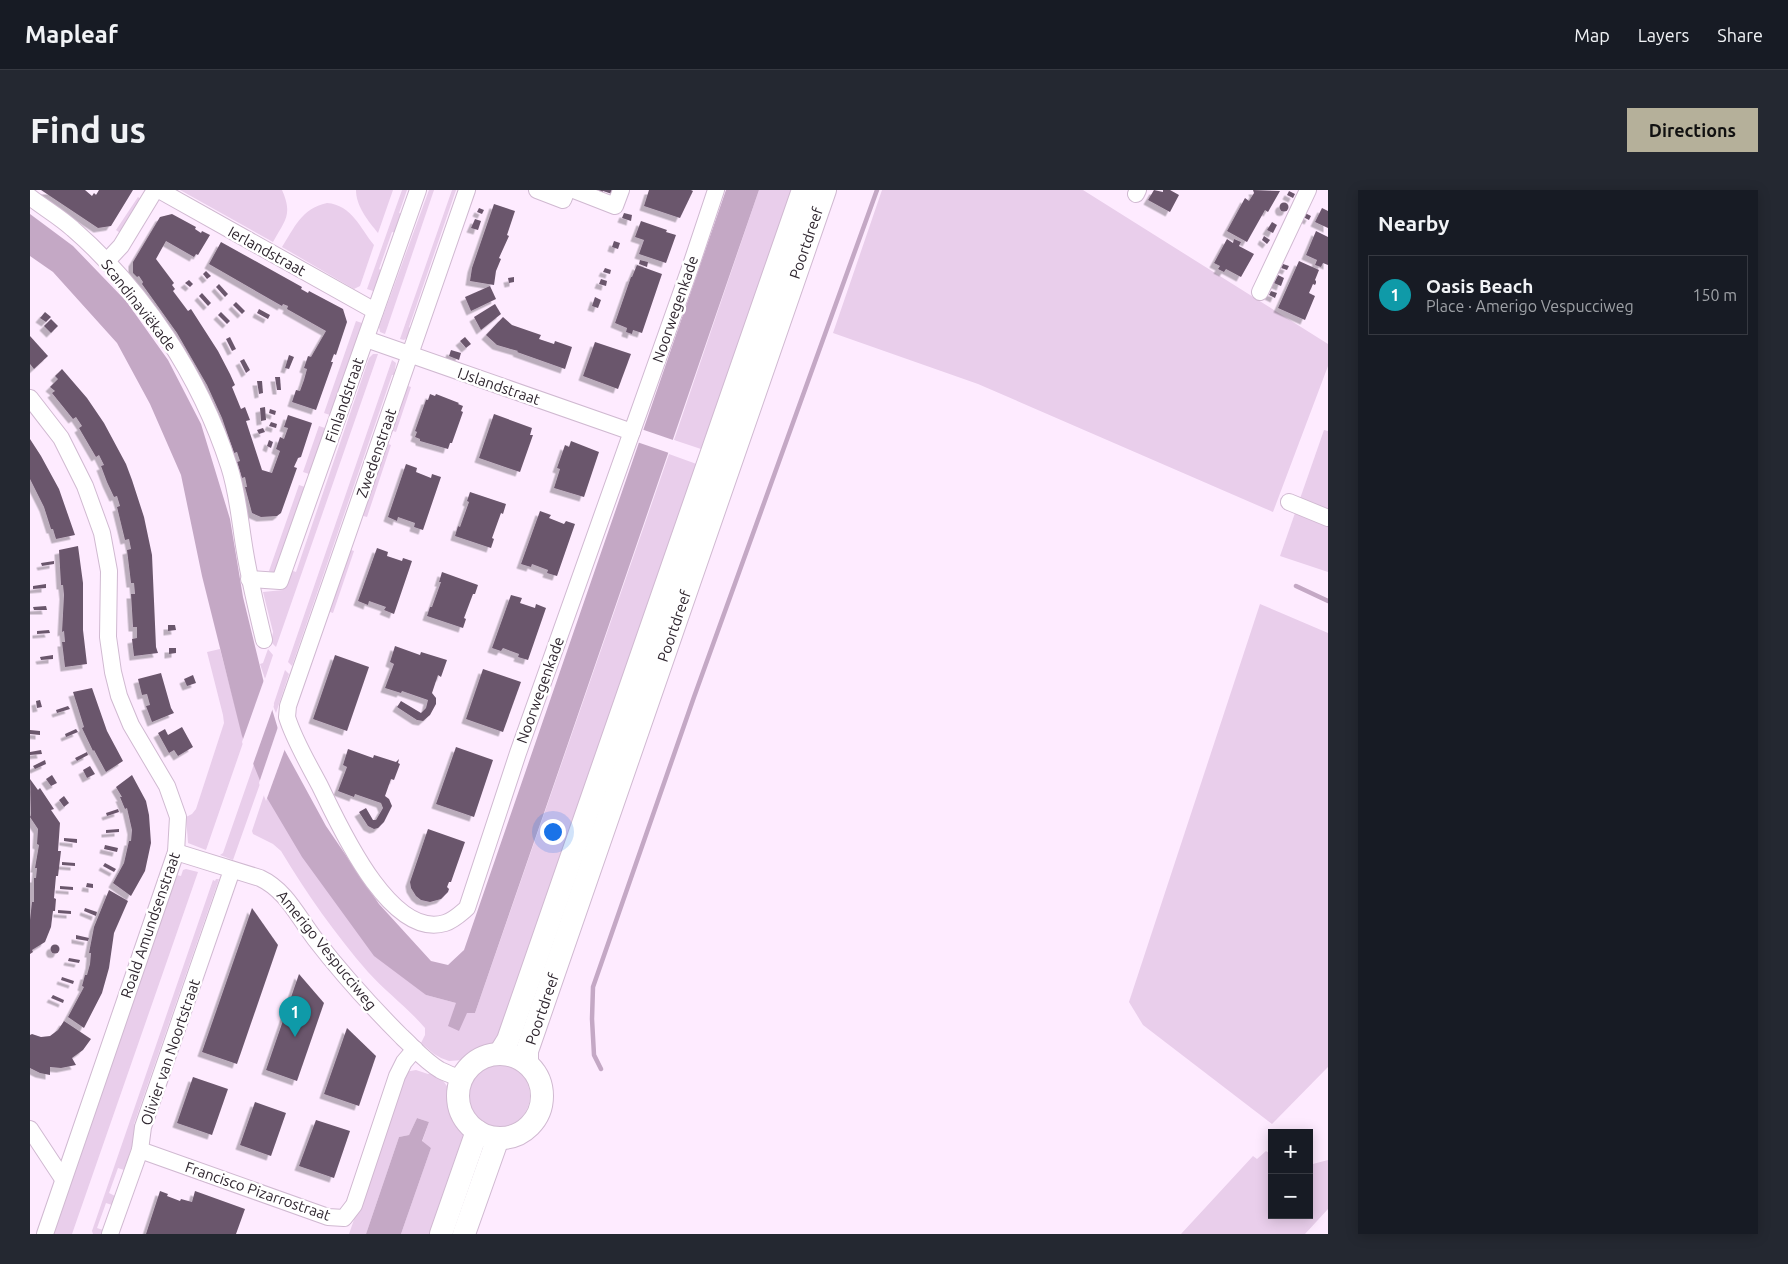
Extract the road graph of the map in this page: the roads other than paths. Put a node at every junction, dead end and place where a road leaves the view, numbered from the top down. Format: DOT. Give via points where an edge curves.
graph roads {
  1 [pos="418,190"];
  2 [pos="467,190"];
  3 [pos="537,190"];
  4 [pos="567,190"];
  5 [pos="574,190"];
  6 [pos="621,190"];
  7 [pos="716,190"];
  8 [pos="803,190"];
  9 [pos="825,190"];
  10 [pos="1308,190"];
  11 [pos="155,192"];
  12 [pos="30,198"];
  13 [pos="107,261"];
  14 [pos="1260,292"];
  15 [pos="375,311"];
  16 [pos="366,339"];
  17 [pos="410,355"];
  18 [pos="30,398"];
  19 [pos="632,432"];
  20 [pos="722,456"];
  21 [pos="713,482"];
  22 [pos="1289,502"];
  23 [pos="1328,518"];
  24 [pos="249,579"];
  25 [pos="264,640"];
  26 [pos="287,717"];
  27 [pos="176,852"];
  28 [pos="232,870"];
  29 [pos="415,1049"];
  30 [pos="500,1053"];
  31 [pos="527,1063"];
  32 [pos="461,1079"];
  33 [pos="30,1129"];
  34 [pos="487,1135"];
  35 [pos="140,1150"];
  36 [pos="63,1179"];
  37 [pos="45,1234"];
  38 [pos="110,1234"];
  39 [pos="441,1234"];
  40 [pos="464,1234"];
  1 -- 15 [label="street, Finlandstraat"];
  2 -- 17 [label="street, Zwedenstraat"];
  3 -- 4 [label="street" via="564,200"];
  5 -- 6 [label="street" via="615,206"];
  7 -- 19 [label="street, Noorwegenkade"];
  8 -- 20 [label="main road, Poortdreef"];
  9 -- 20 [label="main road, Poortdreef"];
  10 -- 14 [label="street"];
  11 -- 13 [label="street" via="121,246"];
  11 -- 15 [label="street, Ierlandstraat"];
  12 -- 13 [label="street, Scandinaviëkade" via="72,228"];
  13 -- 24 [label="street, Scandinaviëkade" via="176,352 212,419 234,484"];
  15 -- 16 [label="street, Finlandstraat"];
  16 -- 17 [label="street, IJslandstraat"];
  16 -- 24 [label="street, Finlandstraat" via="280,581"];
  17 -- 19 [label="street, IJslandstraat"];
  17 -- 26 [label="street, Zwedenstraat" via="288,706"];
  18 -- 27 [label="street, Roald Amundsenstraat" via="61,438 85,486 102,533 109,571 108,637 117,688 131,725 167,786 178,817"];
  19 -- 26 [label="street, Noorwegenkade" via="518,753 467,908 457,917 432,925 419,922 382,894 340,828"];
  20 -- 21 [label="main road, Poortdreef"];
  21 -- 30 [label="main road, Poortdreef" via="508,1040"];
  21 -- 31 [label="main road, Poortdreef" via="527,1051"];
  22 -- 23 [label="street"];
  24 -- 25 [label="street, Scandinaviëkade"];
  27 -- 28 [label="street, Amerigo Vespucciweg"];
  27 -- 36 [label="street, Roald Amundsenstraat"];
  28 -- 29 [label="street, Amerigo Vespucciweg" via="272,883 349,981"];
  28 -- 35 [label="street, Olivier van Noortstraat" via="143,1126"];
  29 -- 32 [label="street, Amerigo Vespucciweg" via="439,1070"];
  29 -- 35 [label="street, Francisco Pizarrostraat" via="398,1076 354,1205 344,1218 328,1217"];
  30 -- 31 [label="main road"];
  30 -- 32 [label="main road" via="476,1060"];
  31 -- 34 [label="main road" via="541,1086 542,1096 533,1122 517,1134"];
  32 -- 34 [label="main road" via="458,1090 461,1114 468,1124"];
  33 -- 36 [label="street"];
  34 -- 39 [label="main road"];
  34 -- 40 [label="main road"];
  35 -- 38 [label="street, Olivier van Noortstraat"];
  36 -- 37 [label="street, Roald Amundsenstraat"];
}
